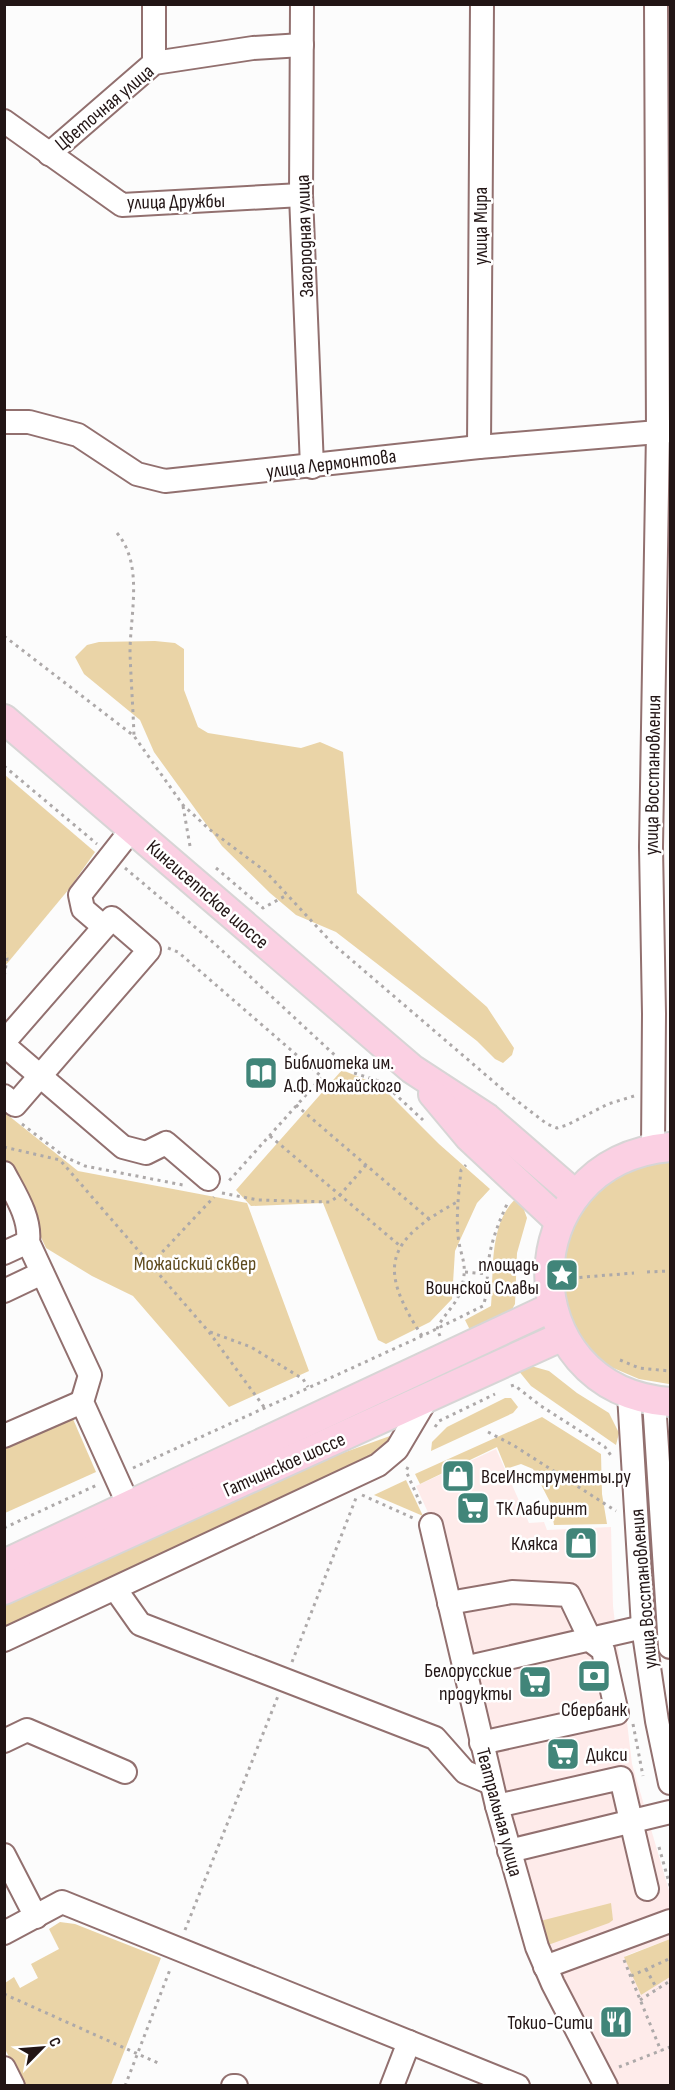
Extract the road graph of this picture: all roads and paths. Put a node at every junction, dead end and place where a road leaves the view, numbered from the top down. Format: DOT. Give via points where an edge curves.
graph roads {
  1 [pos="154,4"];
  2 [pos="302,4"];
  3 [pos="482,4"];
  4 [pos="656,4"];
  5 [pos="302,45"];
  6 [pos="154,63"];
  7 [pos="4,121"];
  8 [pos="49,154"];
  9 [pos="301,195"];
  10 [pos="664,237"];
  11 [pos="4,422"];
  12 [pos="664,431"];
  13 [pos="479,447"];
  14 [pos="312,467"];
  15 [pos="117,533"];
  16 [pos="4,636"];
  17 [pos="7,727"];
  18 [pos="134,736"];
  19 [pos="4,766"];
  20 [pos="183,805"];
  21 [pos="132,829"];
  22 [pos="661,847"];
  23 [pos="196,851"];
  24 [pos="110,855"];
  25 [pos="212,865"];
  26 [pos="286,895"];
  27 [pos="104,927"];
  28 [pos="149,950"];
  29 [pos="4,951"];
  30 [pos="4,978"];
  31 [pos="4,1043"];
  32 [pos="412,1069"];
  33 [pos="40,1076"];
  34 [pos="638,1095"];
  35 [pos="4,1096"];
  36 [pos="296,1105"];
  37 [pos="16,1119"];
  38 [pos="423,1120"];
  39 [pos="270,1136"];
  40 [pos="4,1147"];
  41 [pos="662,1148"];
  42 [pos="65,1156"];
  43 [pos="463,1157"];
  44 [pos="60,1160"];
  45 [pos="366,1165"];
  46 [pos="4,1173"];
  47 [pos="208,1179"];
  48 [pos="184,1186"];
  49 [pos="340,1195"];
  50 [pos="576,1195"];
  51 [pos="510,1198"];
  52 [pos="458,1202"];
  53 [pos="429,1219"];
  54 [pos="559,1221"];
  55 [pos="28,1242"];
  56 [pos="399,1245"];
  57 [pos="4,1253"];
  58 [pos="152,1263"];
  59 [pos="670,1271"];
  60 [pos="465,1272"];
  61 [pos="647,1272"];
  62 [pos="42,1273"];
  63 [pos="633,1273"];
  64 [pos="487,1274"];
  65 [pos="565,1278"];
  66 [pos="4,1291"];
  67 [pos="552,1307"];
  68 [pos="437,1329"];
  69 [pos="209,1332"];
  70 [pos="422,1336"];
  71 [pos="563,1336"];
  72 [pos="613,1356"];
  73 [pos="670,1371"];
  74 [pos="308,1387"];
  75 [pos="651,1399"];
  76 [pos="426,1400"];
  77 [pos="82,1402"];
  78 [pos="264,1407"];
  79 [pos="433,1430"];
  80 [pos="488,1432"];
  81 [pos="4,1436"];
  82 [pos="612,1458"];
  83 [pos="411,1463"];
  84 [pos="116,1477"];
  85 [pos="617,1502"];
  86 [pos="129,1506"];
  87 [pos="431,1525"];
  88 [pos="4,1528"];
  89 [pos="4,1564"];
  90 [pos="4,1590"];
  91 [pos="116,1590"];
  92 [pos="449,1603"];
  93 [pos="643,1628"];
  94 [pos="4,1640"];
  95 [pos="591,1641"];
  96 [pos="670,1647"];
  97 [pos="464,1668"];
  98 [pos="285,1680"];
  99 [pos="4,1741"];
  100 [pos="481,1743"];
  101 [pos="125,1772"];
  102 [pos="491,1783"];
  103 [pos="670,1783"];
  104 [pos="497,1806"];
  105 [pos="670,1812"];
  106 [pos="630,1821"];
  107 [pos="509,1851"];
  108 [pos="4,1855"];
  109 [pos="647,1889"];
  110 [pos="36,1917"];
  111 [pos="670,1921"];
  112 [pos="4,1933"];
  113 [pos="616,1941"];
  114 [pos="177,1948"];
  115 [pos="669,1959"];
  116 [pos="545,1967"];
  117 [pos="646,1970"];
  118 [pos="630,1976"];
  119 [pos="670,1981"];
  120 [pos="657,1989"];
  121 [pos="636,1991"];
  122 [pos="4,1994"];
  123 [pos="629,1994"];
  124 [pos="640,2000"];
  125 [pos="409,2042"];
  126 [pos="670,2047"];
  127 [pos="661,2051"];
  128 [pos="137,2055"];
  129 [pos="158,2063"];
  130 [pos="4,2068"];
  131 [pos="603,2080"];
  132 [pos="13,2085"];
  133 [pos="125,2085"];
  134 [pos="392,2085"];
  135 [pos="518,2085"];
  1 -- 6 [label="street"];
  2 -- 5 [label="street, Загородная улица"];
  3 -- 13 [label="street, улица Мира"];
  4 -- 10 [label="street, улица Восстановления"];
  5 -- 6 [label="street, Цветочная улица"];
  5 -- 9 [label="street, Загородная улица"];
  6 -- 8 [label="street, Цветочная улица"];
  7 -- 8 [label="street, улица Дружбы"];
  8 -- 9 [label="street, улица Дружбы" via="122,205"];
  9 -- 14 [label="street, Загородная улица"];
  10 -- 12 [label="street, улица Восстановления"];
  11 -- 14 [label="street, улица Лермонтова" via="29,422 78,435 137,474 165,481"];
  12 -- 13 [label="street, улица Лермонтова"];
  12 -- 22 [label="street, улица Восстановления"];
  13 -- 14 [label="street, улица Лермонтова"];
  15 -- 18 [label="path" via="125,543 135,594 130,653"];
  16 -- 18 [label="path"];
  17 -- 21 [label="main road, Кингисеппское шоссе"];
  18 -- 20 [label="path"];
  19 -- 24 [label="path"];
  20 -- 23 [label="path" via="188,844"];
  20 -- 26 [label="path" via="266,871"];
  21 -- 24 [label="street"];
  21 -- 32 [label="main road, Кингисеппское шоссе"];
  22 -- 41 [label="street, улица Восстановления" via="654,1014"];
  24 -- 27 [label="street" via="80,899 83,909"];
  24 -- 38 [label="path" via="215,944 354,1073 382,1082"];
  25 -- 26 [label="path" via="263,908"];
  26 -- 34 [label="path" via="333,944 547,1124 557,1128 567,1125 608,1104"];
  27 -- 28 [label="street" via="112,918"];
  27 -- 31 [label="street"];
  28 -- 33 [label="street"];
  28 -- 36 [label="path" via="155,943 178,952 322,1077"];
  29 -- 30 [label="path"];
  31 -- 33 [label="street"];
  32 -- 50 [label="main road, Кингисеппское шоссе" via="487,1118"];
  32 -- 54 [label="main road, Кингисеппское шоссе" via="469,1137"];
  33 -- 35 [label="street" via="15,1105"];
  33 -- 47 [label="street" via="123,1147 146,1153 166,1143"];
  36 -- 39 [label="path"];
  36 -- 45 [label="path"];
  37 -- 42 [label="path"];
  39 -- 47 [label="path" via="225,1186"];
  39 -- 49 [label="path"];
  40 -- 44 [label="path"];
  41 -- 50 [label="main road" via="613,1163"];
  42 -- 44 [label="path"];
  42 -- 48 [label="path" via="85,1166"];
  43 -- 52 [label="path" via="467,1164 461,1170"];
  44 -- 58 [label="path"];
  45 -- 49 [label="path"];
  45 -- 53 [label="path"];
  46 -- 55 [label="street" via="23,1211"];
  49 -- 56 [label="path"];
  49 -- 58 [label="path" via="330,1202 258,1200 217,1192"];
  50 -- 54 [label="main road"];
  51 -- 64 [label="path" via="493,1236"];
  52 -- 53 [label="path"];
  52 -- 60 [label="path" via="458,1237"];
  53 -- 56 [label="path"];
  54 -- 67 [label="main road" via="550,1249"];
  55 -- 57 [label="street"];
  55 -- 62 [label="street"];
  56 -- 70 [label="path" via="393,1276 398,1295"];
  58 -- 69 [label="path"];
  59 -- 61 [label="path"];
  60 -- 64 [label="path"];
  60 -- 68 [label="path" via="460,1293"];
  62 -- 66 [label="street"];
  62 -- 77 [label="street" via="90,1375"];
  63 -- 65 [label="path"];
  64 -- 68 [label="path" via="483,1306"];
  67 -- 71 [label="main road"];
  67 -- 86 [label="main road, Гатчинское шоссе"];
  68 -- 70 [label="path"];
  69 -- 74 [label="path" via="251,1347 303,1379"];
  69 -- 78 [label="path"];
  70 -- 74 [label="path"];
  71 -- 75 [label="main road" via="593,1372"];
  71 -- 76 [label="main road, Гатчинское шоссе"];
  72 -- 73 [label="path" via="639,1368"];
  74 -- 78 [label="path"];
  75 -- 93 [label="street, улица Восстановления"];
  75 -- 96 [label="street, улица Восстановления"];
  76 -- 90 [label="main road, Гатчинское шоссе"];
  76 -- 91 [label="street" via="397,1449 378,1465"];
  77 -- 81 [label="street"];
  77 -- 84 [label="street"];
  78 -- 84 [label="path"];
  79 -- 82 [label="path" via="439,1421 514,1385 605,1447"];
  80 -- 85 [label="path" via="618,1513"];
  83 -- 87 [label="path" via="406,1471"];
  84 -- 86 [label="street"];
  84 -- 88 [label="path"];
  86 -- 89 [label="main road, Гатчинское шоссе"];
  87 -- 92 [label="street, Театральная улица"];
  87 -- 98 [label="path" via="357,1493"];
  91 -- 94 [label="street"];
  91 -- 98 [label="street" via="140,1624"];
  92 -- 95 [label="street" via="512,1592 569,1595"];
  92 -- 97 [label="street, Театральная улица"];
  93 -- 95 [label="street"];
  93 -- 103 [label="street, улица Восстановления"];
  95 -- 97 [label="street"];
  95 -- 100 [label="street" via="603,1650 617,1713"];
  97 -- 100 [label="street, Театральная улица"];
  98 -- 102 [label="street" via="435,1738 465,1772"];
  98 -- 114 [label="path"];
  99 -- 101 [label="street" via="27,1730"];
  100 -- 102 [label="street, Театральная улица"];
  102 -- 104 [label="street, Театральная улица"];
  104 -- 106 [label="street" via="621,1778"];
  104 -- 107 [label="street, Театральная улица"];
  105 -- 106 [label="street"];
  106 -- 107 [label="street"];
  106 -- 109 [label="street"];
  107 -- 116 [label="street, Театральная улица"];
  108 -- 110 [label="street"];
  110 -- 112 [label="street"];
  110 -- 114 [label="street" via="62,1902"];
  111 -- 113 [label="street"];
  113 -- 116 [label="street"];
  113 -- 118 [label="path"];
  114 -- 125 [label="street"];
  114 -- 128 [label="path"];
  115 -- 117 [label="path"];
  116 -- 131 [label="street, Театральная улица"];
  117 -- 118 [label="path"];
  117 -- 120 [label="path"];
  118 -- 121 [label="path"];
  119 -- 120 [label="path"];
  120 -- 124 [label="path"];
  121 -- 123 [label="path"];
  121 -- 124 [label="path"];
  122 -- 128 [label="path"];
  124 -- 127 [label="path"];
  125 -- 134 [label="street"];
  125 -- 135 [label="street"];
  126 -- 127 [label="path"];
  127 -- 131 [label="path"];
  128 -- 129 [label="path"];
  128 -- 133 [label="path"];
  130 -- 132 [label="street"];
}
